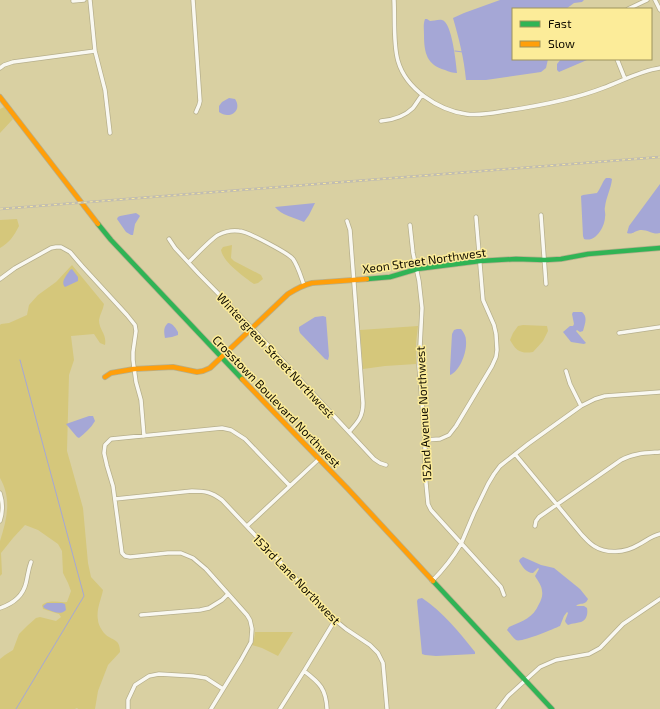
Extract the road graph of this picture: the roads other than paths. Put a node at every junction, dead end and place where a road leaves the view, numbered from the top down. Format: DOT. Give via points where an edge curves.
graph roads {
  1 [pos="84,0"];
  2 [pos="90,0"];
  3 [pos="193,0"];
  4 [pos="394,0"];
  5 [pos="647,0"];
  6 [pos="655,0"];
  7 [pos="73,1"];
  8 [pos="630,8"];
  9 [pos="660,10"];
  10 [pos="96,50"];
  11 [pos="617,60"];
  12 [pos="0,68"];
  13 [pos="660,68"];
  14 [pos="625,79"];
  15 [pos="422,95"];
  16 [pos="0,97"];
  17 [pos="196,112"];
  18 [pos="381,121"];
  19 [pos="110,132"];
  20 [pos="541,215"];
  21 [pos="476,217"];
  22 [pos="348,221"];
  23 [pos="410,225"];
  24 [pos="169,239"];
  25 [pos="660,248"];
  26 [pos="545,260"];
  27 [pos="189,262"];
  28 [pos="480,262"];
  29 [pos="417,269"];
  30 [pos="0,279"];
  31 [pos="354,279"];
  32 [pos="546,284"];
  33 [pos="304,285"];
  34 [pos="252,328"];
  35 [pos="660,328"];
  36 [pos="619,332"];
  37 [pos="222,358"];
  38 [pos="134,369"];
  39 [pos="566,371"];
  40 [pos="105,377"];
  41 [pos="660,392"];
  42 [pos="581,406"];
  43 [pos="348,432"];
  44 [pos="144,436"];
  45 [pos="425,440"];
  46 [pos="660,452"];
  47 [pos="515,454"];
  48 [pos="319,459"];
  49 [pos="386,465"];
  50 [pos="290,486"];
  51 [pos="0,493"];
  52 [pos="115,499"];
  53 [pos="557,505"];
  54 [pos="0,521"];
  55 [pos="247,526"];
  56 [pos="534,526"];
  57 [pos="660,534"];
  58 [pos="461,544"];
  59 [pos="31,562"];
  60 [pos="432,581"];
  61 [pos="228,594"];
  62 [pos="504,595"];
  63 [pos="660,599"];
  64 [pos="0,608"];
  65 [pos="141,615"];
  66 [pos="335,620"];
  67 [pos="304,671"];
  68 [pos="525,680"];
  69 [pos="223,689"];
  70 [pos="128,709"];
  71 [pos="210,709"];
  72 [pos="280,709"];
  73 [pos="327,709"];
  74 [pos="387,709"];
  75 [pos="498,709"];
  76 [pos="552,709"];
  1 -- 7 [label="street"];
  2 -- 10 [label="street"];
  3 -- 17 [label="street" via="200,100"];
  4 -- 15 [label="street" via="397,60 408,82"];
  5 -- 8 [label="street"];
  6 -- 9 [label="street"];
  10 -- 12 [label="street" via="13,62"];
  10 -- 19 [label="street" via="105,90"];
  11 -- 14 [label="street"];
  13 -- 14 [label="street"];
  14 -- 15 [label="street" via="552,104 480,115 452,111"];
  15 -- 18 [label="street" via="412,108 402,115 392,120"];
  16 -- 37 [label="street, Crosstown Boulevard Northwest" via="99,226"];
  20 -- 26 [label="street"];
  21 -- 28 [label="street"];
  22 -- 31 [label="street"];
  23 -- 29 [label="street, 152nd Avenue Northwest"];
  24 -- 27 [label="street, Wintergreen Street Northwest"];
  25 -- 26 [label="street, Xeon Street Northwest"];
  26 -- 28 [label="street, Xeon Street Northwest"];
  26 -- 32 [label="street"];
  27 -- 33 [label="street" via="218,236 233,230 241,231 293,259"];
  27 -- 34 [label="street, Wintergreen Street Northwest"];
  28 -- 29 [label="street, Xeon Street Northwest"];
  28 -- 45 [label="street" via="483,300 496,334 496,357 449,435 440,439"];
  29 -- 31 [label="street, Xeon Street Northwest" via="390,277"];
  29 -- 45 [label="street, 152nd Avenue Northwest" via="422,308 419,366"];
  30 -- 38 [label="street" via="45,251 61,247 70,252 135,325"];
  31 -- 33 [label="street, Xeon Street Northwest"];
  31 -- 43 [label="street" via="363,411 358,422"];
  33 -- 34 [label="street, Xeon Street Northwest" via="292,291"];
  34 -- 37 [label="street, Xeon Street Northwest"];
  34 -- 43 [label="street, Wintergreen Street Northwest"];
  35 -- 36 [label="street"];
  37 -- 38 [label="street, Xeon Street Northwest" via="203,371 173,367"];
  37 -- 48 [label="street, Crosstown Boulevard Northwest"];
  38 -- 40 [label="street, Xeon Street Northwest" via="111,372"];
  38 -- 44 [label="street" via="141,400"];
  39 -- 42 [label="street"];
  41 -- 42 [label="street" via="605,396"];
  42 -- 47 [label="street"];
  43 -- 49 [label="street, Wintergreen Street Northwest" via="374,459"];
  44 -- 50 [label="street" via="222,428 231,430 245,439"];
  44 -- 52 [label="street" via="111,439 105,445 104,453"];
  45 -- 58 [label="street, 152nd Avenue Northwest" via="428,504"];
  46 -- 53 [label="street" via="628,456"];
  47 -- 53 [label="street"];
  47 -- 58 [label="street" via="500,466 488,484"];
  48 -- 50 [label="street"];
  48 -- 60 [label="street, Crosstown Boulevard Northwest"];
  50 -- 55 [label="street"];
  51 -- 54 [label="street"];
  52 -- 55 [label="street, 153rd Lane Northwest" via="204,491 222,500"];
  52 -- 61 [label="street" via="122,554 130,557 168,553 189,556 206,569"];
  53 -- 56 [label="street" via="539,517"];
  53 -- 57 [label="street" via="582,536 602,550 630,550"];
  55 -- 66 [label="street, 153rd Lane Northwest"];
  58 -- 60 [label="street" via="448,564"];
  58 -- 62 [label="street, 152nd Avenue Northwest" via="502,587"];
  59 -- 64 [label="street" via="20,596"];
  60 -- 68 [label="street, Crosstown Boulevard Northwest"];
  61 -- 65 [label="street" via="209,608"];
  61 -- 69 [label="street" via="250,620 252,638"];
  63 -- 68 [label="street" via="623,624 600,648 589,654 549,662 540,666"];
  66 -- 67 [label="street"];
  66 -- 74 [label="street, 153rd Lane Northwest" via="378,653 383,663"];
  67 -- 72 [label="street"];
  67 -- 73 [label="street" via="321,686 325,693"];
  68 -- 75 [label="street"];
  68 -- 76 [label="street, Crosstown Boulevard Northwest"];
  69 -- 70 [label="street" via="206,678 159,674 149,676 135,685 128,700"];
  69 -- 71 [label="street"];
}
